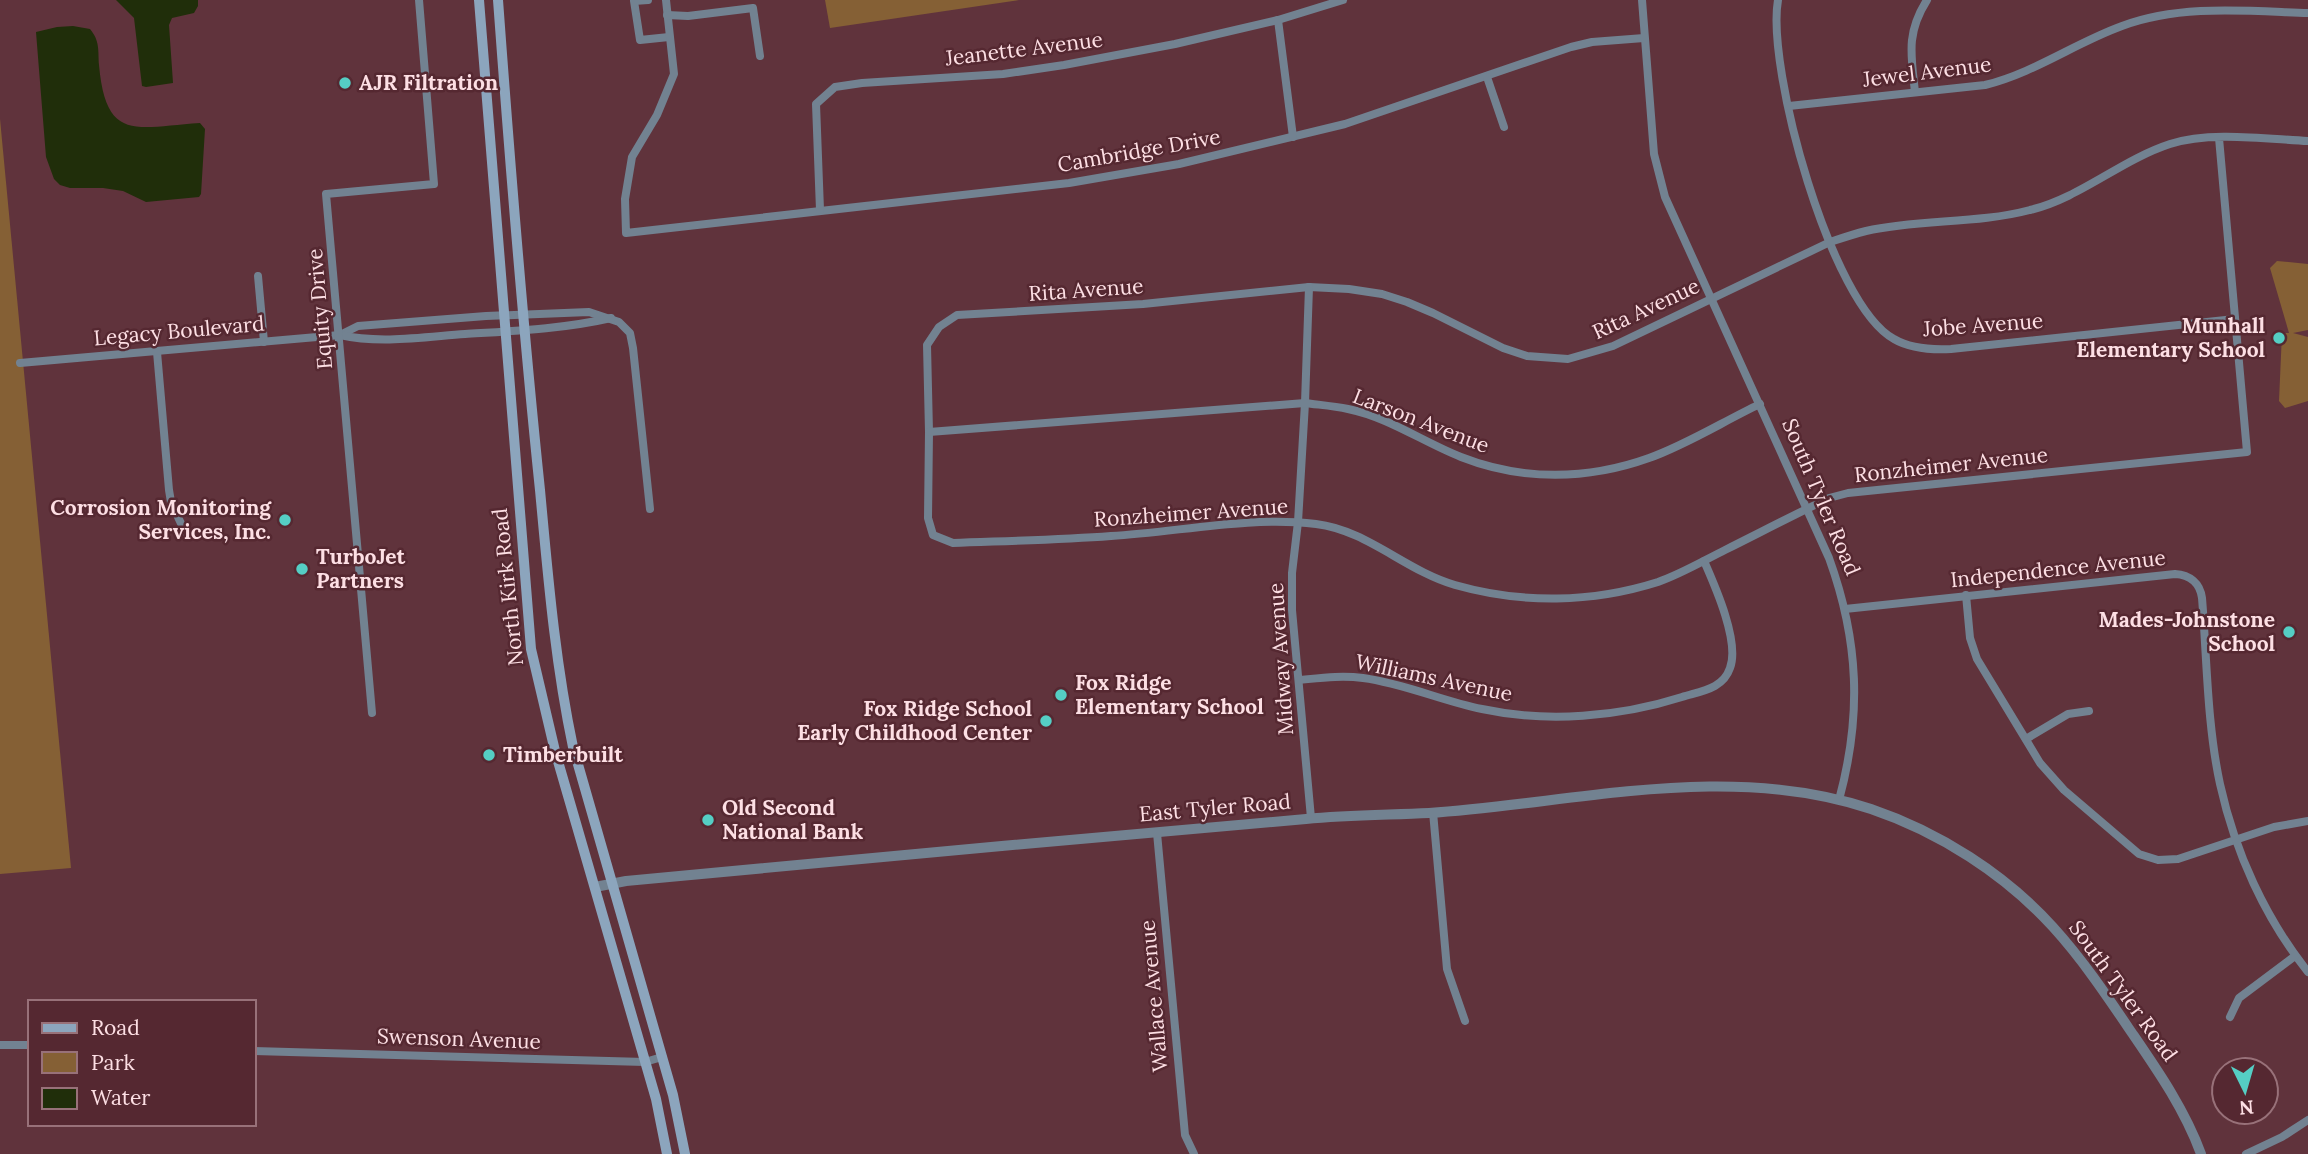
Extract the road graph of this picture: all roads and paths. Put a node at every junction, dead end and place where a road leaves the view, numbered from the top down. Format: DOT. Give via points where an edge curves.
graph roads {
  1 [pos="419,0"];
  2 [pos="479,0"];
  3 [pos="498,0"];
  4 [pos="648,0"];
  5 [pos="666,0"];
  6 [pos="1343,0"];
  7 [pos="1642,0"];
  8 [pos="1778,0"];
  9 [pos="1927,0"];
  10 [pos="2253,0"];
  11 [pos="2255,11"];
  12 [pos="2308,13"];
  13 [pos="667,15"];
  14 [pos="1278,20"];
  15 [pos="669,37"];
  16 [pos="1644,38"];
  17 [pos="760,56"];
  18 [pos="1487,77"];
  19 [pos="1915,92"];
  20 [pos="1789,106"];
  21 [pos="1504,127"];
  22 [pos="1293,137"];
  23 [pos="2219,138"];
  24 [pos="2308,141"];
  25 [pos="820,210"];
  26 [pos="1830,242"];
  27 [pos="258,276"];
  28 [pos="1309,287"];
  29 [pos="1711,299"];
  30 [pos="522,315"];
  31 [pos="505,316"];
  32 [pos="611,318"];
  33 [pos="2235,319"];
  34 [pos="523,330"];
  35 [pos="506,331"];
  36 [pos="340,335"];
  37 [pos="264,342"];
  38 [pos="157,352"];
  39 [pos="20,363"];
  40 [pos="1306,403"];
  41 [pos="1760,404"];
  42 [pos="929,432"];
  43 [pos="1807,508"];
  44 [pos="650,509"];
  45 [pos="1298,523"];
  46 [pos="186,532"];
  47 [pos="1704,561"];
  48 [pos="1966,595"];
  49 [pos="1845,608"];
  50 [pos="1299,680"];
  51 [pos="2089,711"];
  52 [pos="372,713"];
  53 [pos="2026,739"];
  54 [pos="1839,800"];
  55 [pos="1433,812"];
  56 [pos="1311,818"];
  57 [pos="2308,821"];
  58 [pos="1157,833"];
  59 [pos="2236,839"];
  60 [pos="612,883"];
  61 [pos="595,887"];
  62 [pos="2295,956"];
  63 [pos="2308,972"];
  64 [pos="2230,1017"];
  65 [pos="1465,1021"];
  66 [pos="0,1045"];
  67 [pos="28,1045"];
  68 [pos="256,1051"];
  69 [pos="662,1057"];
  70 [pos="645,1062"];
  71 [pos="2308,1120"];
  72 [pos="667,1154"];
  73 [pos="685,1154"];
  74 [pos="1194,1154"];
  75 [pos="2201,1154"];
  76 [pos="2246,1154"];
  1 -- 36 [label="street, Equity Drive" via="434,184 326,194"];
  2 -- 31 [label="main road, North Kirk Road"];
  3 -- 30 [label="main road, North Kirk Road"];
  4 -- 15 [label="street" via="634,1 640,40"];
  5 -- 13 [label="street"];
  6 -- 14 [label="street, Jeanette Avenue"];
  7 -- 16 [label="street, South Tyler Road"];
  8 -- 20 [label="street, Jobe Avenue" via="1776,33"];
  9 -- 19 [label="street" via="1912,29"];
  10 -- 11 [label="street"];
  11 -- 12 [label="street, Jewel Avenue"];
  11 -- 19 [label="street, Jewel Avenue" via="2154,16 2090,39 2009,79"];
  13 -- 15 [label="street"];
  13 -- 17 [label="street" via="753,8"];
  14 -- 22 [label="street"];
  14 -- 25 [label="street, Jeanette Avenue" via="1052,67 835,87 816,104"];
  15 -- 25 [label="street, Cambridge Drive" via="674,74 632,157 625,199 626,233"];
  16 -- 18 [label="street, Cambridge Drive" via="1571,47"];
  16 -- 29 [label="street, South Tyler Road" via="1660,179"];
  18 -- 21 [label="street"];
  18 -- 22 [label="street, Cambridge Drive"];
  19 -- 20 [label="street, Jewel Avenue"];
  20 -- 26 [label="street, Jobe Avenue" via="1802,167"];
  22 -- 25 [label="street, Cambridge Drive" via="1108,177"];
  23 -- 24 [label="street, Rita Avenue"];
  23 -- 26 [label="street, Rita Avenue" via="2197,138 2159,148 2040,208 1866,231"];
  23 -- 33 [label="street"];
  26 -- 29 [label="street, Rita Avenue"];
  26 -- 33 [label="street, Jobe Avenue" via="1866,314 1893,339 1913,347 1951,349"];
  27 -- 37 [label="street"];
  28 -- 29 [label="street, Rita Avenue" via="1382,294 1503,348 1551,359 1613,346"];
  28 -- 40 [label="street, Midway Avenue"];
  28 -- 42 [label="street, Rita Avenue" via="1143,304 957,315 939,327 927,345"];
  29 -- 41 [label="street, South Tyler Road"];
  30 -- 31 [label="street, Legacy Boulevard"];
  30 -- 32 [label="street, Legacy Boulevard" via="589,312"];
  30 -- 34 [label="main road, North Kirk Road"];
  31 -- 35 [label="main road, North Kirk Road"];
  31 -- 36 [label="street, Legacy Boulevard" via="358,326"];
  32 -- 34 [label="street, Legacy Boulevard"];
  32 -- 44 [label="street" via="630,333 634,348"];
  33 -- 43 [label="street, Ronzheimer Avenue" via="2248,452 1848,493"];
  34 -- 35 [label="street, Legacy Boulevard"];
  34 -- 60 [label="main road, North Kirk Road" via="564,704"];
  35 -- 36 [label="street, Legacy Boulevard" via="361,340"];
  35 -- 61 [label="main road, North Kirk Road" via="531,649"];
  36 -- 37 [label="street, Legacy Boulevard"];
  36 -- 52 [label="street, Equity Drive"];
  37 -- 38 [label="street, Legacy Boulevard"];
  38 -- 39 [label="street, Legacy Boulevard"];
  38 -- 46 [label="street" via="169,490"];
  40 -- 41 [label="street, Larson Avenue" via="1349,409 1493,467 1547,475 1616,469 1652,457"];
  40 -- 42 [label="street, Larson Avenue"];
  40 -- 45 [label="street, Midway Avenue"];
  41 -- 43 [label="street, South Tyler Road"];
  42 -- 45 [label="street, Ronzheimer Avenue" via="928,518 933,535 953,543 1110,537 1268,521"];
  43 -- 47 [label="street, Ronzheimer Avenue"];
  43 -- 49 [label="street, South Tyler Road"];
  45 -- 47 [label="street, Ronzheimer Avenue" via="1339,528 1414,569 1454,584 1538,599 1617,593 1660,581"];
  45 -- 50 [label="street, Midway Avenue" via="1292,610"];
  47 -- 50 [label="street, Williams Avenue" via="1722,602 1733,654 1731,668 1714,687 1663,703 1607,713 1527,715 1442,701 1363,678"];
  48 -- 49 [label="street, Independence Avenue"];
  48 -- 53 [label="street" via="1976,659"];
  48 -- 59 [label="street, Independence Avenue" via="2175,574 2193,579 2203,598 2220,785"];
  49 -- 54 [label="street, South Tyler Road" via="1853,645 1855,694 1853,734"];
  50 -- 56 [label="street, Midway Avenue"];
  51 -- 53 [label="street" via="2068,714"];
  53 -- 59 [label="street" via="2053,779 2148,858 2178,859"];
  54 -- 55 [label="street, East Tyler Road" via="1734,785 1660,787"];
  54 -- 75 [label="street, South Tyler Road" via="1945,842 1990,871 2042,915 2084,964 2165,1081"];
  55 -- 56 [label="street, East Tyler Road"];
  55 -- 65 [label="street" via="1447,969"];
  56 -- 58 [label="street, East Tyler Road"];
  57 -- 59 [label="street"];
  58 -- 60 [label="street, East Tyler Road"];
  58 -- 74 [label="street, Wallace Avenue" via="1185,1135"];
  59 -- 62 [label="street, Independence Avenue" via="2255,886"];
  60 -- 61 [label="street, East Tyler Road"];
  60 -- 69 [label="main road, North Kirk Road"];
  61 -- 70 [label="main road, North Kirk Road"];
  62 -- 63 [label="street, Independence Avenue"];
  62 -- 64 [label="street" via="2239,998"];
  66 -- 67 [label="street"];
  68 -- 70 [label="street, Swenson Avenue"];
  69 -- 70 [label="street, Swenson Avenue"];
  69 -- 73 [label="main road, North Kirk Road"];
  70 -- 72 [label="main road, North Kirk Road"];
  71 -- 76 [label="street"];
}
